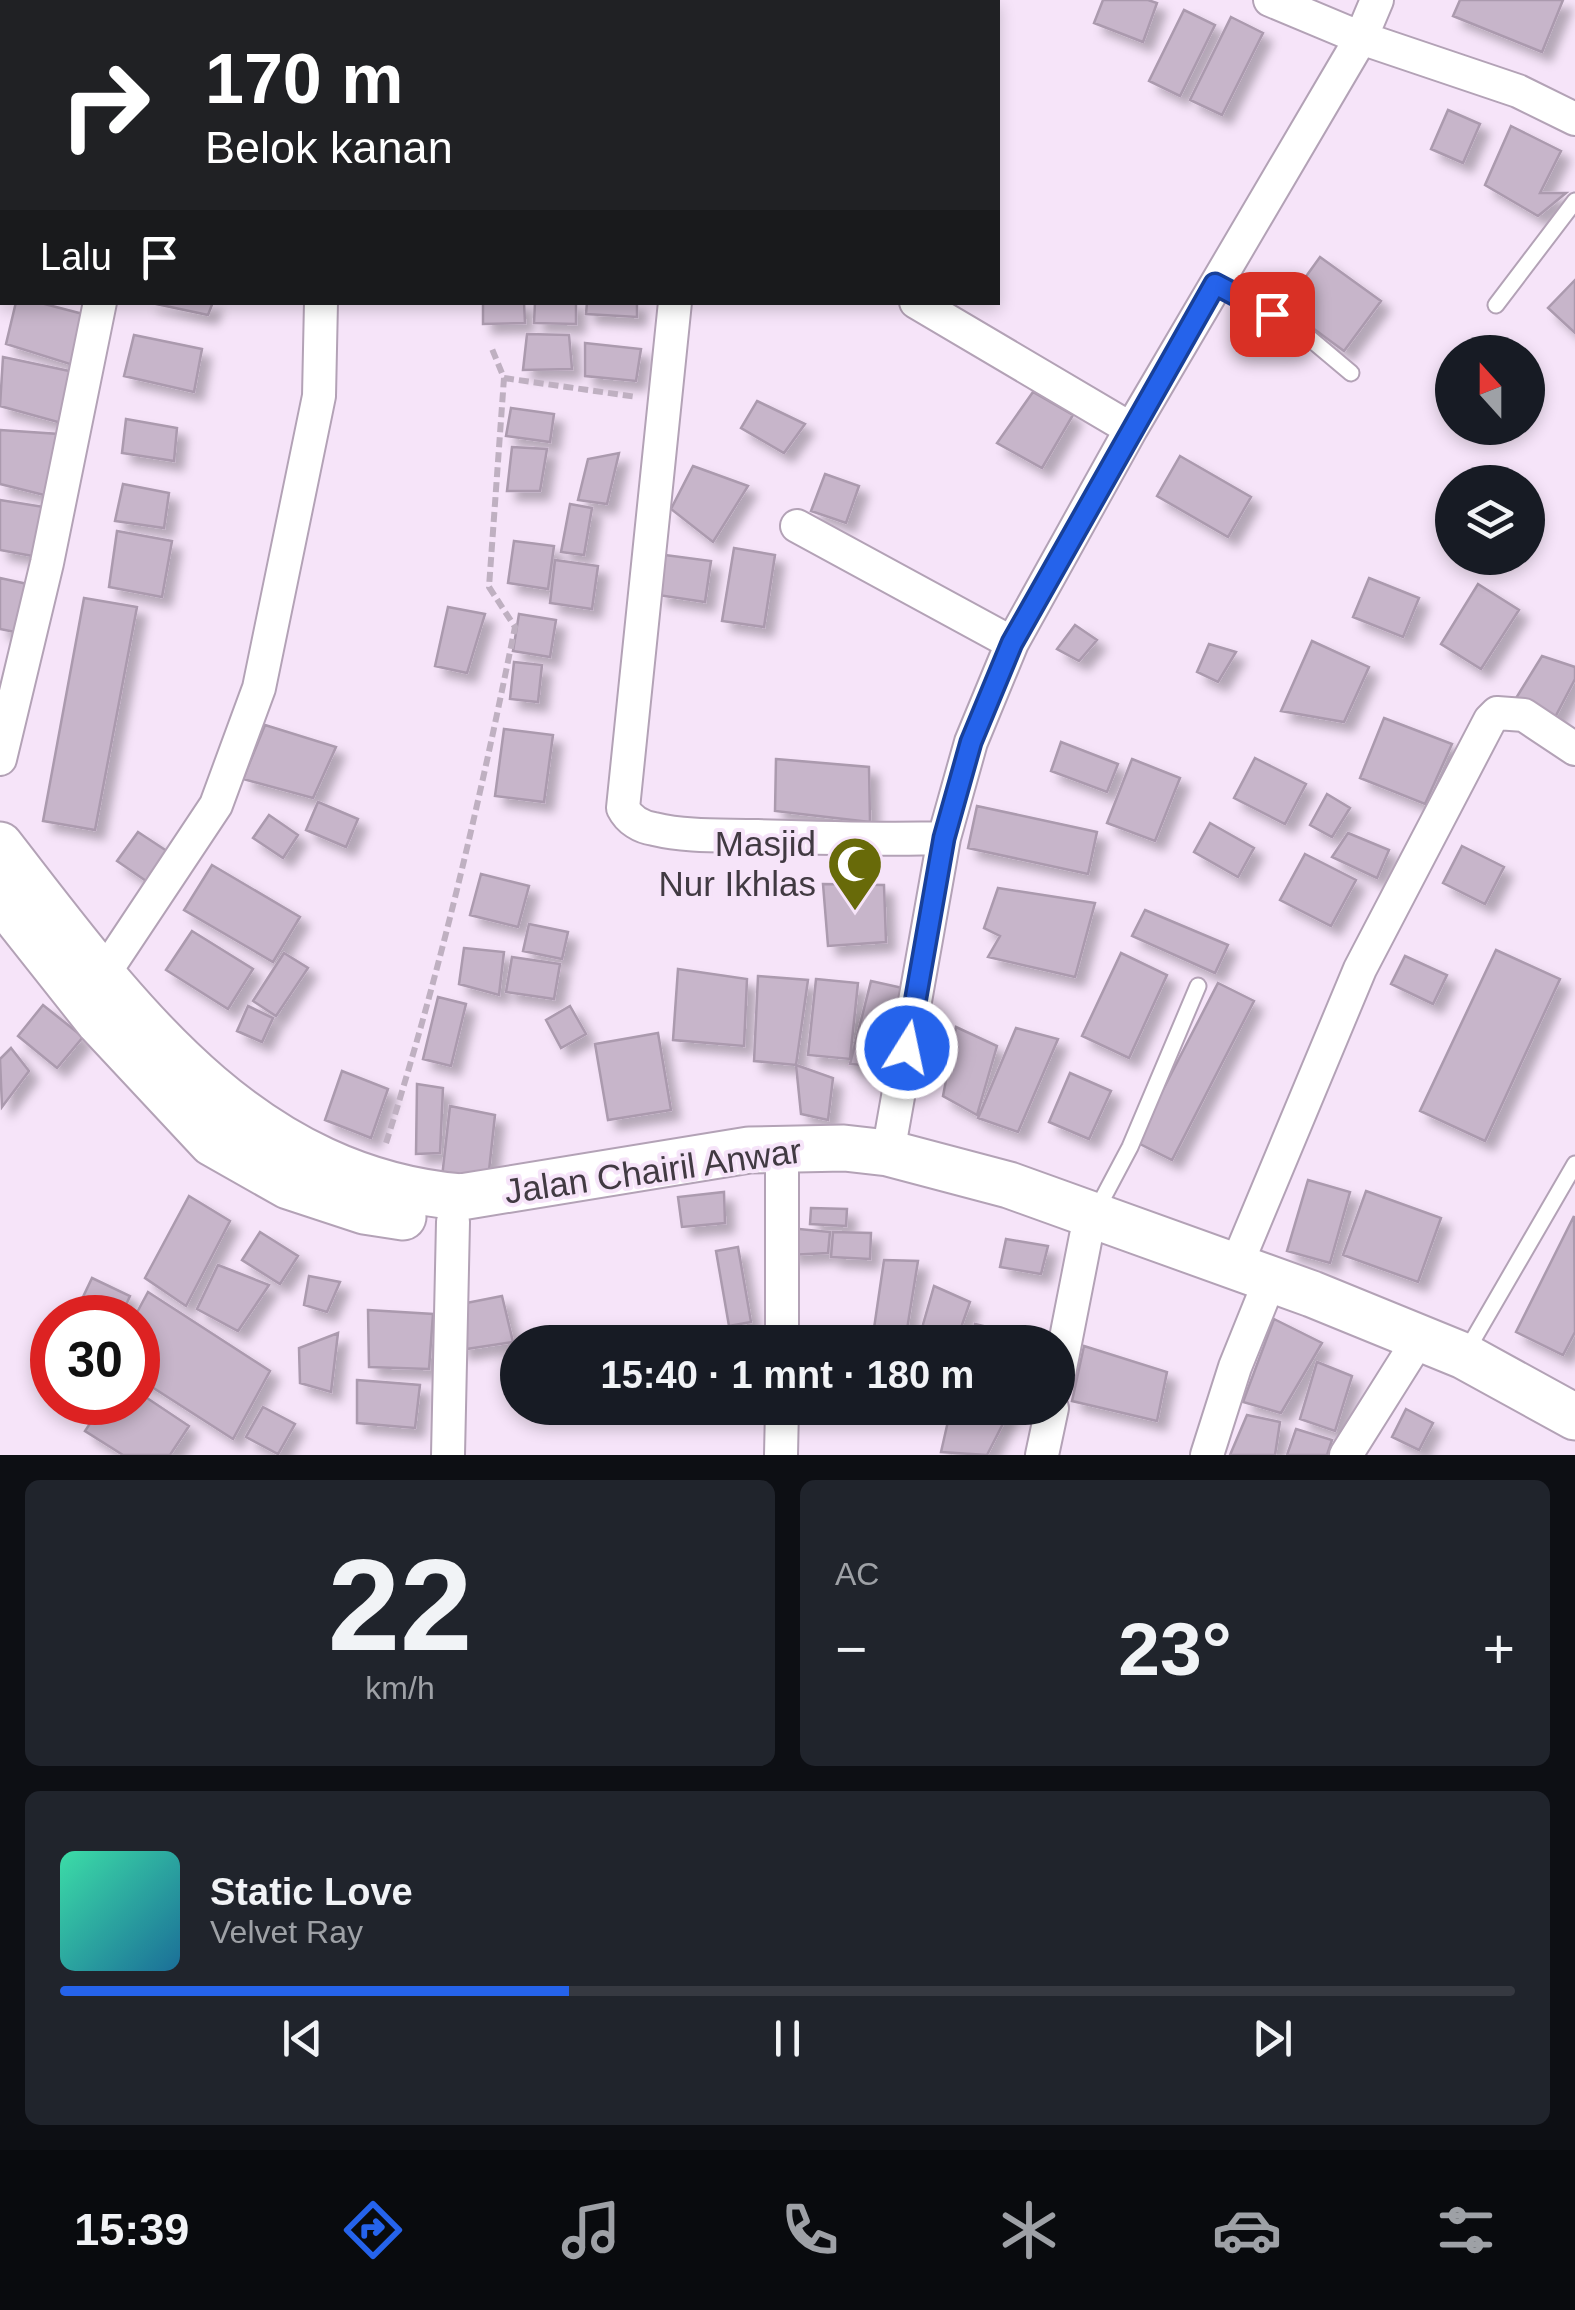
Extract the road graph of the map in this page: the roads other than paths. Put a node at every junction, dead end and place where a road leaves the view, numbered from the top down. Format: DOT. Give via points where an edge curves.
graph roads {
  1 [pos="1270,0"];
  2 [pos="1377,0"];
  3 [pos="1360,38"];
  4 [pos="1575,120"];
  5 [pos="1575,201"];
  6 [pos="1215,284"];
  7 [pos="99,305"];
  8 [pos="321,305"];
  9 [pos="675,305"];
  10 [pos="921,305"];
  11 [pos="1496,305"];
  12 [pos="1351,372"];
  13 [pos="1131,429"];
  14 [pos="797,526"];
  15 [pos="1012,643"];
  16 [pos="1575,749"];
  17 [pos="0,759"];
  18 [pos="944,838"];
  19 [pos="0,845"];
  20 [pos="0,897"];
  21 [pos="103,976"];
  22 [pos="1198,986"];
  23 [pos="888,1153"];
  24 [pos="1575,1164"];
  25 [pos="782,1170"];
  26 [pos="453,1222"];
  27 [pos="1090,1225"];
  28 [pos="1249,1283"];
  29 [pos="782,1325"];
  30 [pos="1069,1325"];
  31 [pos="1412,1350"];
  32 [pos="1464,1356"];
  33 [pos="1575,1416"];
  34 [pos="782,1425"];
  35 [pos="1048,1425"];
  36 [pos="1575,1437"];
  37 [pos="448,1455"];
  38 [pos="781,1455"];
  39 [pos="1042,1455"];
  40 [pos="1207,1455"];
  41 [pos="1346,1455"];
  1 -- 3 [label="street"];
  2 -- 3 [label="street"];
  3 -- 4 [label="street" via="1518,91"];
  3 -- 6 [label="street"];
  5 -- 11 [label="lane"];
  6 -- 12 [label="lane" via="1300,331"];
  6 -- 13 [label="street"];
  7 -- 17 [label="street"];
  8 -- 21 [label="street" via="319,396 259,688 216,804"];
  9 -- 18 [label="street" via="625,814 652,829 691,834"];
  10 -- 13 [label="street"];
  13 -- 15 [label="street"];
  14 -- 15 [label="street"];
  15 -- 18 [label="street" via="971,742"];
  16 -- 28 [label="street" via="1524,715 1502,712 1490,720 1360,969"];
  18 -- 23 [label="street"];
  19 -- 21 [label="main road, Jalan Chairil Anwar"];
  20 -- 26 [label="main road, Jalan Chairil Anwar" via="98,1022 212,1144 288,1186 364,1211"];
  21 -- 23 [label="main road, Jalan Chairil Anwar" via="194,1073 257,1123 317,1158 416,1193 461,1197 750,1150"];
  22 -- 27 [label="lane"];
  23 -- 27 [label="main road, Jalan Chairil Anwar" via="1009,1184"];
  24 -- 32 [label="lane"];
  25 -- 26 [label="main road, Jalan Chairil Anwar" via="722,1175 530,1215"];
  25 -- 27 [label="main road, Jalan Chairil Anwar" via="849,1176"];
  25 -- 29 [label="street"];
  26 -- 37 [label="street"];
  27 -- 28 [label="main road, Jalan Chairil Anwar"];
  27 -- 30 [label="street"];
  28 -- 31 [label="main road, Jalan Chairil Anwar"];
  28 -- 32 [label="main road, Jalan Chairil Anwar"];
  28 -- 40 [label="street"];
  31 -- 36 [label="main road, Jalan Chairil Anwar"];
  31 -- 41 [label="street"];
  32 -- 33 [label="main road, Jalan Chairil Anwar"];
  34 -- 38 [label="street"];
  35 -- 39 [label="street"];
}
